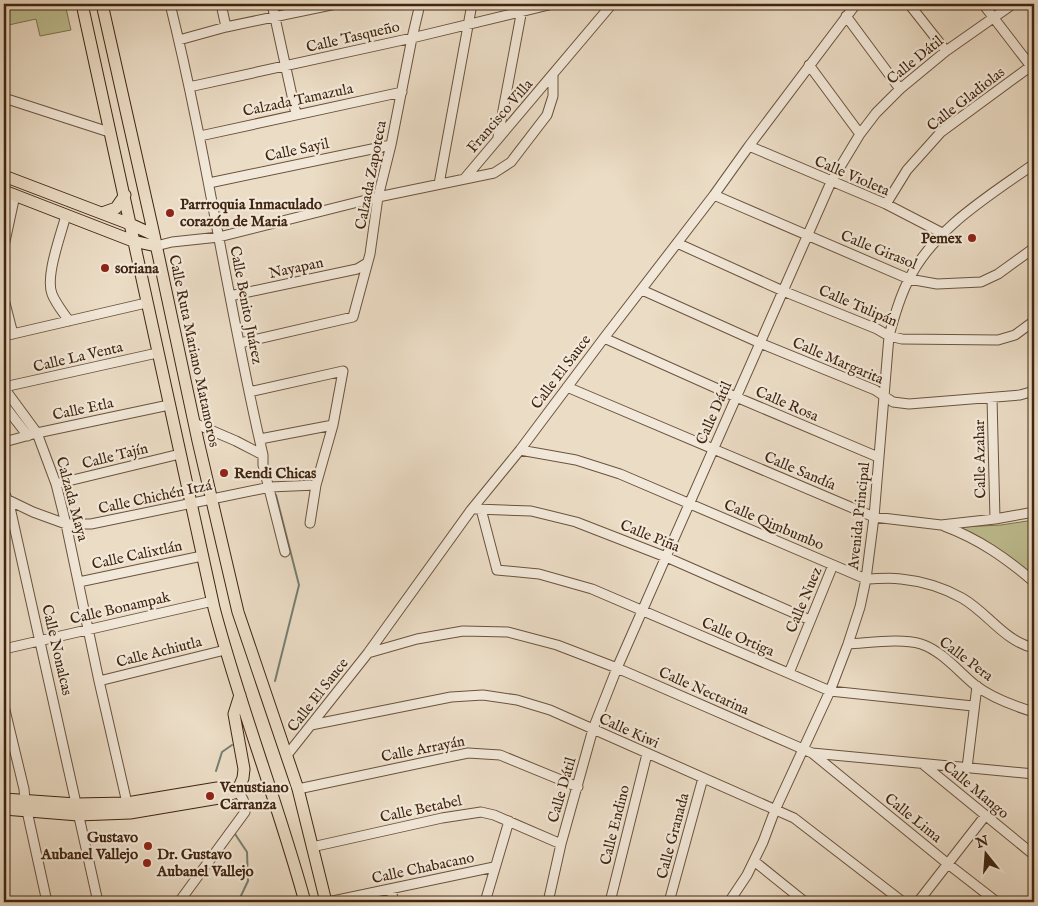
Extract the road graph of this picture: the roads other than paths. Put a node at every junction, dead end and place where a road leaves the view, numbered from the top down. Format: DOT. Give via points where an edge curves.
graph roads {
  1 [pos="82,4"];
  2 [pos="102,4"];
  3 [pos="170,4"];
  4 [pos="221,4"];
  5 [pos="272,4"];
  6 [pos="336,4"];
  7 [pos="420,4"];
  8 [pos="472,4"];
  9 [pos="553,4"];
  10 [pos="612,4"];
  11 [pos="856,4"];
  12 [pos="909,4"];
  13 [pos="983,4"];
  14 [pos="1014,4"];
  15 [pos="321,6"];
  16 [pos="522,8"];
  17 [pos="846,16"];
  18 [pos="275,18"];
  19 [pos="994,18"];
  20 [pos="468,25"];
  21 [pos="226,28"];
  22 [pos="412,38"];
  23 [pos="179,40"];
  24 [pos="946,51"];
  25 [pos="809,65"];
  26 [pos="286,66"];
  27 [pos="1032,68"];
  28 [pos="553,76"];
  29 [pos="189,87"];
  30 [pos="900,89"];
  31 [pos="402,92"];
  32 [pos="4,98"];
  33 [pos="296,114"];
  34 [pos="109,132"];
  35 [pos="860,134"];
  36 [pos="200,136"];
  37 [pos="498,138"];
  38 [pos="391,145"];
  39 [pos="749,146"];
  40 [pos="1033,168"];
  41 [pos="4,176"];
  42 [pos="465,178"];
  43 [pos="831,182"];
  44 [pos="208,183"];
  45 [pos="439,184"];
  46 [pos="9,193"];
  47 [pos="124,195"];
  48 [pos="714,195"];
  49 [pos="378,198"];
  50 [pos="886,204"];
  51 [pos="102,214"];
  52 [pos="66,215"];
  53 [pos="130,224"];
  54 [pos="944,234"];
  55 [pos="807,235"];
  56 [pos="219,237"];
  57 [pos="155,240"];
  58 [pos="133,241"];
  59 [pos="677,243"];
  60 [pos="4,246"];
  61 [pos="1034,248"];
  62 [pos="367,263"];
  63 [pos="909,279"];
  64 [pos="642,290"];
  65 [pos="783,291"];
  66 [pos="230,296"];
  67 [pos="4,299"];
  68 [pos="146,302"];
  69 [pos="69,321"];
  70 [pos="1034,321"];
  71 [pos="8,335"];
  72 [pos="890,336"];
  73 [pos="604,338"];
  74 [pos="240,343"];
  75 [pos="760,343"];
  76 [pos="157,353"];
  77 [pos="567,387"];
  78 [pos="4,388"];
  79 [pos="1034,391"];
  80 [pos="249,392"];
  81 [pos="884,396"];
  82 [pos="736,397"];
  83 [pos="992,398"];
  84 [pos="4,405"];
  85 [pos="169,405"];
  86 [pos="194,423"];
  87 [pos="333,425"];
  88 [pos="32,435"];
  89 [pos="260,439"];
  90 [pos="4,442"];
  91 [pos="713,449"];
  92 [pos="520,450"];
  93 [pos="180,454"];
  94 [pos="264,455"];
  95 [pos="878,457"];
  96 [pos="186,478"];
  97 [pos="56,484"];
  98 [pos="208,484"];
  99 [pos="316,485"];
  100 [pos="270,487"];
  101 [pos="5,497"];
  102 [pos="211,499"];
  103 [pos="191,503"];
  104 [pos="689,504"];
  105 [pos="476,509"];
  106 [pos="1034,512"];
  107 [pos="874,517"];
  108 [pos="995,520"];
  109 [pos="310,523"];
  110 [pos="66,524"];
  111 [pos="941,525"];
  112 [pos="285,552"];
  113 [pos="202,556"];
  114 [pos="666,557"];
  115 [pos="833,565"];
  116 [pos="866,579"];
  117 [pos="79,582"];
  118 [pos="1034,582"];
  119 [pos="213,604"];
  120 [pos="643,611"];
  121 [pos="238,612"];
  122 [pos="810,620"];
  123 [pos="89,628"];
  124 [pos="41,641"];
  125 [pos="848,644"];
  126 [pos="1034,648"];
  127 [pos="4,649"];
  128 [pos="225,650"];
  129 [pos="368,653"];
  130 [pos="617,668"];
  131 [pos="789,673"];
  132 [pos="99,681"];
  133 [pos="977,686"];
  134 [pos="830,690"];
  135 [pos="240,694"];
  136 [pos="4,706"];
  137 [pos="973,706"];
  138 [pos="1034,712"];
  139 [pos="312,725"];
  140 [pos="593,729"];
  141 [pos="808,752"];
  142 [pos="647,754"];
  143 [pos="287,755"];
  144 [pos="924,765"];
  145 [pos="967,768"];
  146 [pos="1034,774"];
  147 [pos="703,778"];
  148 [pos="578,787"];
  149 [pos="298,790"];
  150 [pos="237,792"];
  151 [pos="4,799"];
  152 [pos="127,803"];
  153 [pos="26,806"];
  154 [pos="4,809"];
  155 [pos="77,810"];
  156 [pos="775,810"];
  157 [pos="985,816"];
  158 [pos="509,821"];
  159 [pos="561,844"];
  160 [pos="312,847"];
  161 [pos="1034,855"];
  162 [pos="754,861"];
  163 [pos="948,864"];
  164 [pos="494,867"];
  165 [pos="391,890"];
  166 [pos="47,902"];
  167 [pos="98,902"];
  168 [pos="179,902"];
  169 [pos="305,902"];
  170 [pos="327,902"];
  171 [pos="394,902"];
  172 [pos="485,902"];
  173 [pos="548,902"];
  174 [pos="610,902"];
  175 [pos="669,902"];
  176 [pos="729,902"];
  177 [pos="805,902"];
  178 [pos="903,902"];
  179 [pos="918,902"];
  180 [pos="997,902"];
  1 -- 34 [label="main road"];
  2 -- 57 [label="main road, Calle Ruta Mariano Matamoros"];
  3 -- 23 [label="street, Calle Benito Juárez"];
  4 -- 21 [label="street"];
  5 -- 18 [label="street"];
  6 -- 15 [label="street"];
  7 -- 22 [label="street, Calzada Zapoteca"];
  8 -- 20 [label="street"];
  9 -- 16 [label="street, Calle Tasqueño"];
  10 -- 28 [label="street, Francisco Villa"];
  11 -- 17 [label="street, Calle El Sauce"];
  12 -- 24 [label="street"];
  13 -- 19 [label="street"];
  14 -- 19 [label="street, Calle Dátil"];
  15 -- 18 [label="street"];
  16 -- 20 [label="street, Calle Tasqueño"];
  16 -- 37 [label="street"];
  17 -- 25 [label="street, Calle El Sauce"];
  17 -- 30 [label="street"];
  18 -- 21 [label="street"];
  18 -- 26 [label="street"];
  19 -- 24 [label="street, Calle Dátil"];
  19 -- 27 [label="street"];
  20 -- 22 [label="street, Calle Tasqueño"];
  20 -- 45 [label="street"];
  21 -- 23 [label="street"];
  22 -- 26 [label="street, Calle Tasqueño"];
  22 -- 31 [label="street, Calzada Zapoteca"];
  23 -- 29 [label="street, Calle Benito Juárez"];
  24 -- 30 [label="street, Calle Dátil"];
  25 -- 35 [label="street"];
  25 -- 39 [label="street, Calle El Sauce"];
  26 -- 29 [label="street, Calle Tasqueño"];
  26 -- 33 [label="street"];
  27 -- 50 [label="street, Calle Gladiolas" via="941,132 907,170"];
  28 -- 37 [label="street, Francisco Villa"];
  28 -- 42 [label="street" via="553,96 547,115 511,162 494,173"];
  29 -- 36 [label="street, Calle Benito Juárez"];
  30 -- 35 [label="street, Calle Dátil"];
  31 -- 33 [label="street, Calzada Tamazula"];
  31 -- 38 [label="street, Calzada Zapoteca"];
  32 -- 34 [label="street"];
  33 -- 36 [label="street, Calzada Tamazula"];
  34 -- 47 [label="main road"];
  35 -- 43 [label="street, Calle Dátil"];
  36 -- 44 [label="street, Calle Benito Juárez"];
  37 -- 42 [label="street, Francisco Villa"];
  38 -- 44 [label="street, Calle Sayil"];
  38 -- 49 [label="street, Calzada Zapoteca"];
  39 -- 43 [label="street, Calle Violeta"];
  39 -- 48 [label="street, Calle El Sauce"];
  40 -- 54 [label="street, Avenida Principal" via="971,210"];
  41 -- 51 [label="main road"];
  42 -- 45 [label="street"];
  43 -- 50 [label="street, Calle Violeta"];
  43 -- 55 [label="street, Calle Dátil"];
  44 -- 56 [label="street, Calle Benito Juárez"];
  45 -- 49 [label="street"];
  46 -- 52 [label="main road"];
  46 -- 60 [label="street"];
  47 -- 51 [label="main road" via="116,208"];
  47 -- 53 [label="main road"];
  48 -- 55 [label="street, Calle Girasol"];
  48 -- 59 [label="street, Calle El Sauce"];
  49 -- 56 [label="street"];
  49 -- 62 [label="street, Calzada Zapoteca"];
  50 -- 54 [label="street, Calle Violeta"];
  51 -- 53 [label="main road"];
  52 -- 58 [label="main road"];
  52 -- 69 [label="street" via="50,284"];
  53 -- 57 [label="main road"];
  53 -- 58 [label="main road"];
  54 -- 63 [label="street, Avenida Principal" via="928,250"];
  55 -- 63 [label="street, Calle Girasol"];
  55 -- 65 [label="street, Calle Dátil"];
  56 -- 57 [label="street" via="172,242"];
  56 -- 66 [label="street, Calle Benito Juárez"];
  57 -- 58 [label="main road"];
  57 -- 86 [label="main road, Calle Ruta Mariano Matamoros"];
  58 -- 68 [label="main road"];
  59 -- 64 [label="street, Calle El Sauce"];
  59 -- 65 [label="street, Calle Tulipán"];
  61 -- 63 [label="street, Calle Girasol" via="981,282 937,284"];
  62 -- 66 [label="street, Nayapan" via="356,269"];
  62 -- 74 [label="street, Calzada Zapoteca" via="353,317"];
  63 -- 72 [label="street, Avenida Principal" via="897,307"];
  64 -- 73 [label="street, Calle El Sauce"];
  64 -- 75 [label="street, Calle Margarita"];
  65 -- 72 [label="street, Calle Tulipán"];
  65 -- 75 [label="street, Calle Dátil"];
  66 -- 74 [label="street, Calle Benito Juárez"];
  67 -- 71 [label="street"];
  68 -- 69 [label="street"];
  68 -- 76 [label="main road"];
  69 -- 71 [label="street"];
  70 -- 72 [label="street, Calle Tulipán" via="1015,335 998,340 902,339"];
  72 -- 81 [label="street, Avenida Principal"];
  73 -- 77 [label="street, Calle El Sauce"];
  73 -- 82 [label="street, Calle Rosa"];
  74 -- 80 [label="street, Calle Benito Juárez"];
  75 -- 81 [label="street, Calle Margarita"];
  75 -- 82 [label="street, Calle Dátil"];
  76 -- 78 [label="street, Calle La Venta"];
  76 -- 85 [label="main road"];
  77 -- 91 [label="street, Calle Sandía"];
  77 -- 92 [label="street, Calle El Sauce"];
  78 -- 88 [label="street, Calzada Maya"];
  79 -- 83 [label="street, Calle Margarita"];
  80 -- 87 [label="street" via="344,371"];
  80 -- 89 [label="street, Calle Benito Juárez"];
  81 -- 83 [label="street, Calle Margarita" via="893,402 908,404"];
  81 -- 95 [label="street, Avenida Principal"];
  82 -- 91 [label="street, Calle Dátil"];
  82 -- 95 [label="street, Calle Rosa"];
  83 -- 108 [label="street, Calle Azahar"];
  84 -- 88 [label="street, Calzada Maya"];
  85 -- 88 [label="street, Calle Etla"];
  85 -- 93 [label="main road"];
  86 -- 94 [label="street"];
  86 -- 98 [label="main road, Calle Ruta Mariano Matamoros"];
  87 -- 89 [label="street"];
  87 -- 99 [label="street"];
  88 -- 90 [label="street, Calle Etla"];
  88 -- 97 [label="street, Calzada Maya"];
  89 -- 94 [label="street, Calle Benito Juárez"];
  91 -- 104 [label="street, Calle Dátil"];
  91 -- 107 [label="street, Calle Sandía"];
  92 -- 104 [label="street, Calle Qimbumbo" via="576,460 620,474"];
  92 -- 105 [label="street, Calle El Sauce"];
  93 -- 96 [label="main road"];
  93 -- 97 [label="street, Calle Tajín"];
  94 -- 100 [label="street, Calle Benito Juárez" via="263,465"];
  95 -- 107 [label="street, Avenida Principal"];
  96 -- 98 [label="main road" via="196,476"];
  96 -- 103 [label="main road"];
  97 -- 110 [label="street, Calzada Maya"];
  98 -- 102 [label="main road, Calle Ruta Mariano Matamoros"];
  99 -- 100 [label="street, Calle Chichén Itzá"];
  99 -- 109 [label="street"];
  100 -- 102 [label="street, Calle Chichén Itzá"];
  100 -- 112 [label="street, Calle Benito Juárez"];
  101 -- 110 [label="street, Calle Chichén Itzá"];
  101 -- 124 [label="street, Calle Nonalcas"];
  102 -- 103 [label="street, Calle Chichén Itzá"];
  102 -- 121 [label="main road, Calle Ruta Mariano Matamoros"];
  103 -- 110 [label="street, Calle Chichén Itzá" via="91,524"];
  103 -- 113 [label="main road"];
  104 -- 114 [label="street, Calle Dátil"];
  104 -- 115 [label="street, Calle Qimbumbo"];
  105 -- 114 [label="street, Calle Piña" via="531,511 576,522"];
  105 -- 120 [label="street, Calle Ortiga" via="497,570 557,579 592,589"];
  105 -- 129 [label="street, Calle El Sauce"];
  106 -- 108 [label="street, Calle Sandía"];
  107 -- 111 [label="street, Calle Sandía"];
  107 -- 116 [label="street, Avenida Principal"];
  108 -- 111 [label="street, Calle Sandía"];
  110 -- 117 [label="street, Calzada Maya"];
  111 -- 118 [label="street" via="977,541"];
  113 -- 117 [label="street, Calle Calixtlán"];
  113 -- 119 [label="main road"];
  114 -- 120 [label="street, Calle Dátil"];
  114 -- 122 [label="street, Calle Piña"];
  115 -- 116 [label="street, Calle Qimbumbo"];
  115 -- 122 [label="street, Calle Nuez"];
  116 -- 125 [label="street, Avenida Principal"];
  116 -- 126 [label="street, Calle Qimbumbo" via="900,579 937,587 963,599 1006,635"];
  117 -- 123 [label="street, Calzada Maya"];
  119 -- 121 [label="main road" via="227,616"];
  119 -- 123 [label="street, Calle Bonampak"];
  119 -- 128 [label="main road"];
  120 -- 130 [label="street, Calle Dátil"];
  120 -- 131 [label="street, Calle Ortiga"];
  121 -- 143 [label="main road, Calle Ruta Mariano Matamoros"];
  122 -- 131 [label="street, Calle Nuez"];
  123 -- 124 [label="street, Calle Bonampak"];
  123 -- 132 [label="street, Calzada Maya"];
  124 -- 127 [label="street, Calle Bonampak"];
  124 -- 155 [label="street, Calle Nonalcas"];
  125 -- 133 [label="street, Calle Pera" via="919,643 945,658"];
  125 -- 134 [label="street, Avenida Principal"];
  128 -- 132 [label="street, Calle Achiutla"];
  128 -- 135 [label="main road"];
  129 -- 130 [label="street, Calle Nectarina" via="417,639 463,631 508,632 557,645"];
  129 -- 139 [label="street, Calle El Sauce"];
  130 -- 140 [label="street, Calle Dátil"];
  130 -- 141 [label="street, Calle Nectarina"];
  131 -- 134 [label="street, Calle Ortiga"];
  132 -- 152 [label="street, Calzada Maya"];
  133 -- 137 [label="street"];
  133 -- 138 [label="street, Calle Pera"];
  134 -- 137 [label="street, Calle Ortiga"];
  134 -- 141 [label="street, Avenida Principal"];
  135 -- 150 [label="main road" via="234,714 244,769"];
  135 -- 169 [label="main road"];
  136 -- 153 [label="street"];
  137 -- 145 [label="street"];
  139 -- 140 [label="street, Calle Kiwi" via="451,697 484,695 518,700"];
  139 -- 143 [label="street, Calle El Sauce"];
  140 -- 142 [label="street, Calle Kiwi"];
  140 -- 148 [label="street, Calle Dátil"];
  141 -- 144 [label="street, Calle Nectarina"];
  141 -- 156 [label="street, Avenida Principal"];
  141 -- 163 [label="street, Calle Lima"];
  142 -- 147 [label="street, Calle Kiwi"];
  142 -- 174 [label="street, Calle Endino"];
  143 -- 149 [label="main road, Calle Ruta Mariano Matamoros"];
  144 -- 145 [label="street, Calle Nectarina"];
  144 -- 157 [label="street, Calle Mango"];
  145 -- 146 [label="street, Calle Nectarina"];
  147 -- 156 [label="street, Calle Kiwi"];
  147 -- 175 [label="street, Calle Granada"];
  148 -- 149 [label="street, Calle Arrayán" via="500,755 468,753"];
  148 -- 159 [label="street, Calle Dátil"];
  149 -- 160 [label="main road, Calle Ruta Mariano Matamoros"];
  150 -- 152 [label="main road" via="217,788"];
  150 -- 155 [label="main road" via="130,813"];
  150 -- 168 [label="street" via="242,796 245,812"];
  151 -- 153 [label="main road"];
  152 -- 155 [label="main road"];
  153 -- 154 [label="main road"];
  153 -- 155 [label="main road"];
  153 -- 166 [label="street"];
  155 -- 167 [label="street, Calle Nonalcas"];
  156 -- 162 [label="street, Avenida Principal"];
  156 -- 178 [label="street, Calle Kiwi" via="794,818"];
  157 -- 161 [label="street, Calle Mango"];
  157 -- 163 [label="street"];
  158 -- 159 [label="street, Calle Betabel"];
  158 -- 160 [label="street, Calle Betabel" via="481,812 467,813"];
  158 -- 164 [label="street"];
  159 -- 173 [label="street, Calle Dátil"];
  160 -- 170 [label="main road, Calle Ruta Mariano Matamoros"];
  162 -- 176 [label="street, Avenida Principal"];
  162 -- 177 [label="street"];
  163 -- 179 [label="street"];
  163 -- 180 [label="street, Calle Lima"];
  164 -- 165 [label="street, Calle Chabacano"];
  164 -- 172 [label="street"];
  165 -- 170 [label="street, Calle Chabacano"];
  165 -- 171 [label="street"];
}
